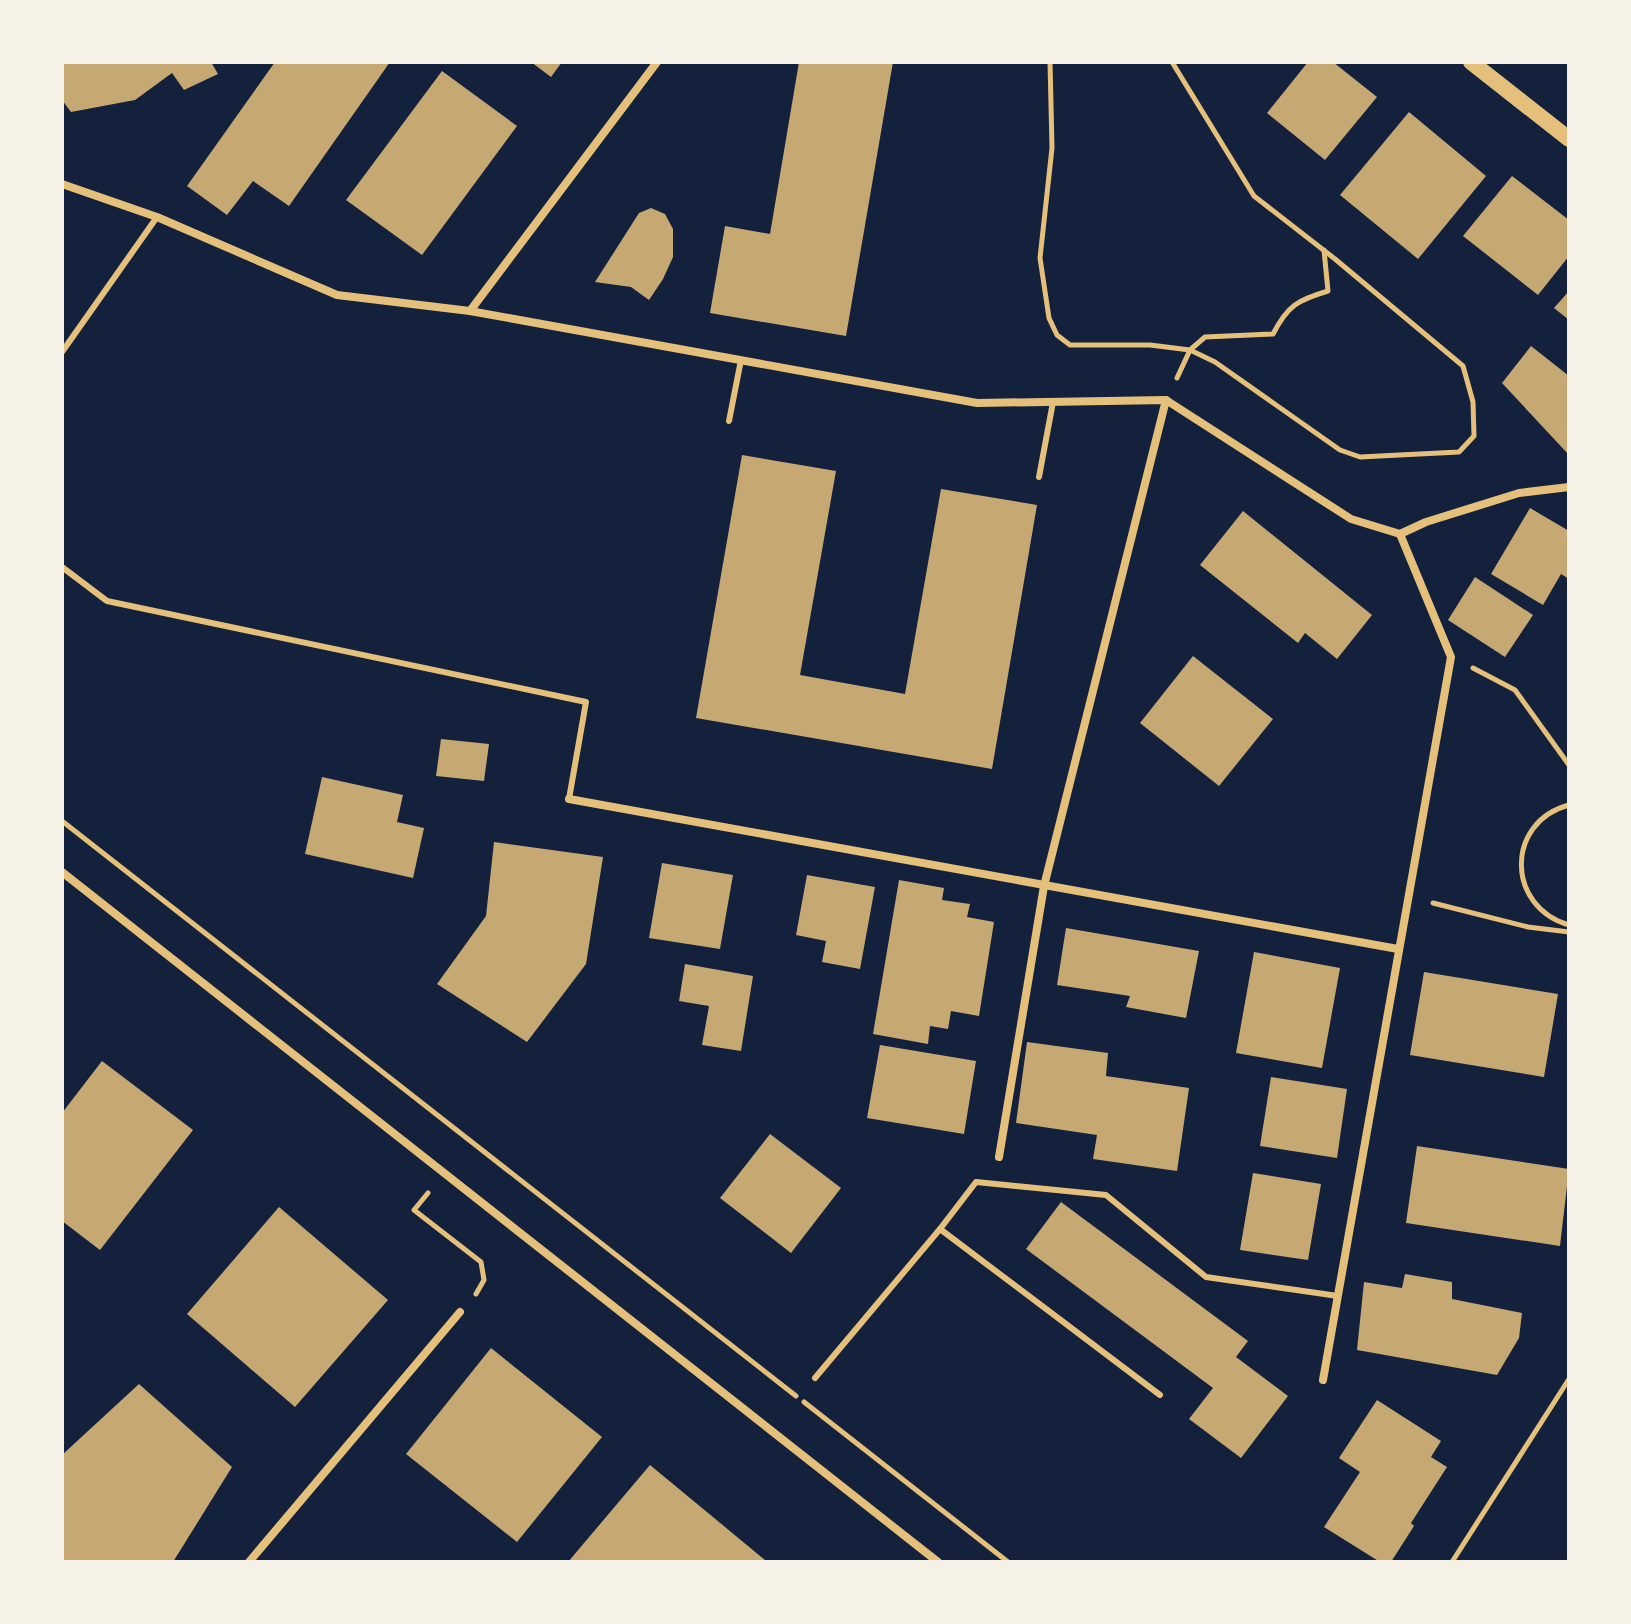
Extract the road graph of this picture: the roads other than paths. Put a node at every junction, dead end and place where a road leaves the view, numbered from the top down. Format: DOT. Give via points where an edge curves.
graph roads {
  1 [pos="657,62"];
  2 [pos="1471,62"];
  3 [pos="1569,139"];
  4 [pos="62,184"];
  5 [pos="157,217"];
  6 [pos="470,311"];
  7 [pos="62,352"];
  8 [pos="741,360"];
  9 [pos="1166,400"];
  10 [pos="1053,402"];
  11 [pos="729,421"];
  12 [pos="1039,477"];
  13 [pos="1569,487"];
  14 [pos="1400,534"];
  15 [pos="62,567"];
  16 [pos="569,799"];
  17 [pos="62,872"];
  18 [pos="1044,886"];
  19 [pos="1398,949"];
  20 [pos="999,1157"];
  21 [pos="940,1229"];
  22 [pos="1338,1296"];
  23 [pos="460,1312"];
  24 [pos="815,1378"];
  25 [pos="1323,1380"];
  26 [pos="1160,1395"];
  27 [pos="249,1562"];
  28 [pos="938,1562"];
  1 -- 6 [label="street"];
  2 -- 3 [label="main road"];
  4 -- 5 [label="street"];
  5 -- 6 [label="street" via="337,295"];
  5 -- 7 [label="lane"];
  6 -- 8 [label="street"];
  8 -- 10 [label="street" via="977,403"];
  8 -- 11 [label="lane"];
  9 -- 10 [label="street"];
  9 -- 14 [label="street" via="1351,519"];
  9 -- 18 [label="street"];
  10 -- 12 [label="lane"];
  13 -- 14 [label="street" via="1519,493"];
  14 -- 19 [label="street" via="1451,657"];
  15 -- 16 [label="lane" via="107,601 586,702"];
  16 -- 18 [label="street"];
  17 -- 28 [label="street"];
  18 -- 19 [label="street"];
  18 -- 20 [label="street"];
  19 -- 22 [label="street"];
  21 -- 22 [label="lane" via="976,1182 1106,1195 1206,1277"];
  21 -- 24 [label="lane"];
  21 -- 26 [label="lane"];
  22 -- 25 [label="street"];
  23 -- 27 [label="street"];
}
